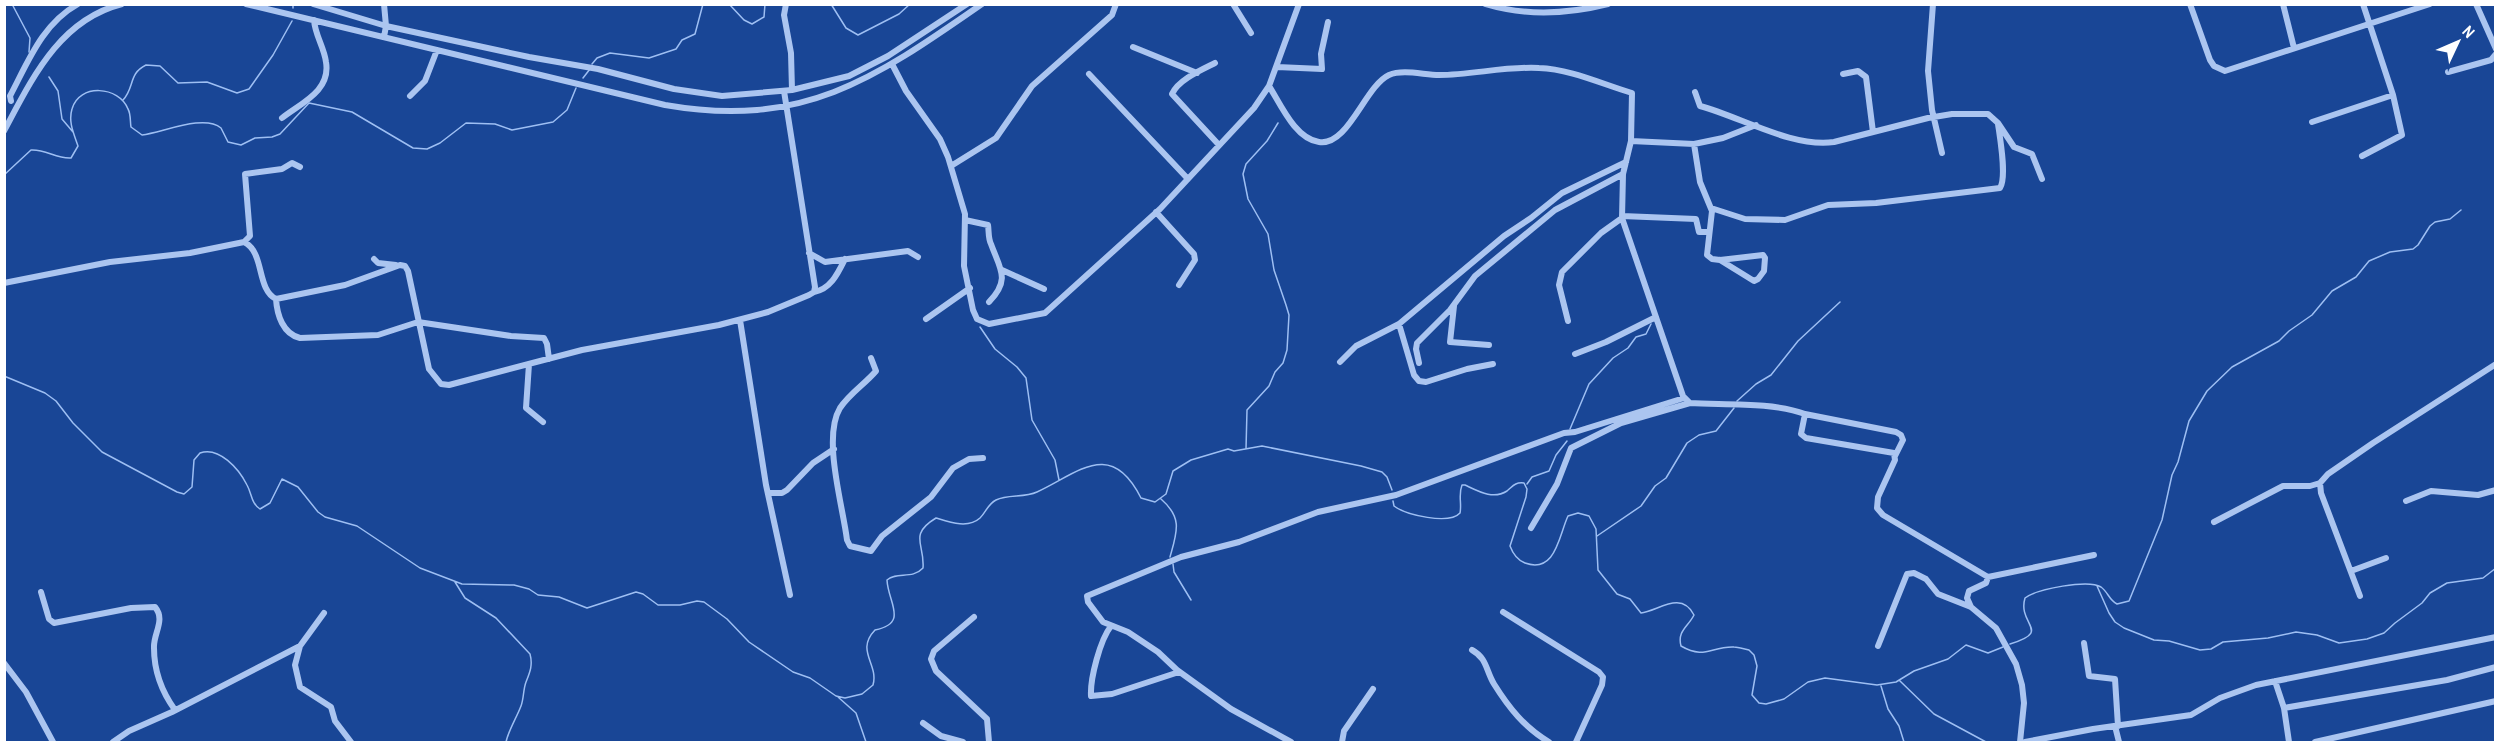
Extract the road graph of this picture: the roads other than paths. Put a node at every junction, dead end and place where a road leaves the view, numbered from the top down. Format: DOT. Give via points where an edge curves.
graph roads {
  1 [pos="78,4"];
  2 [pos="122,4"];
  3 [pos="246,4"];
  4 [pos="313,4"];
  5 [pos="384,4"];
  6 [pos="786,4"];
  7 [pos="967,4"];
  8 [pos="982,4"];
  9 [pos="1116,4"];
  10 [pos="1233,4"];
  11 [pos="1299,4"];
  12 [pos="1485,4"];
  13 [pos="1608,4"];
  14 [pos="1933,4"];
  15 [pos="2190,4"];
  16 [pos="2283,4"];
  17 [pos="2363,4"];
  18 [pos="2430,4"];
  19 [pos="2476,4"];
  20 [pos="314,20"];
  21 [pos="1328,22"];
  22 [pos="2370,25"];
  23 [pos="386,26"];
  24 [pos="1251,33"];
  25 [pos="384,37"];
  26 [pos="1133,47"];
  27 [pos="2294,48"];
  28 [pos="2496,49"];
  29 [pos="437,50"];
  30 [pos="2496,54"];
  31 [pos="1215,63"];
  32 [pos="892,64"];
  33 [pos="1276,67"];
  34 [pos="2448,72"];
  35 [pos="1197,73"];
  36 [pos="1089,74"];
  37 [pos="1844,74"];
  38 [pos="1269,86"];
  39 [pos="792,90"];
  40 [pos="784,91"];
  41 [pos="1695,92"];
  42 [pos="2392,95"];
  43 [pos="410,96"];
  44 [pos="11,101"];
  45 [pos="18,105"];
  46 [pos="786,107"];
  47 [pos="4,108"];
  48 [pos="1934,117"];
  49 [pos="282,118"];
  50 [pos="2312,122"];
  51 [pos="1998,123"];
  52 [pos="1757,125"];
  53 [pos="4,131"];
  54 [pos="1873,132"];
  55 [pos="1631,141"];
  56 [pos="1694,144"];
  57 [pos="1220,145"];
  58 [pos="1942,153"];
  59 [pos="2362,156"];
  60 [pos="1626,162"];
  61 [pos="951,166"];
  62 [pos="300,167"];
  63 [pos="1623,174"];
  64 [pos="1188,178"];
  65 [pos="2042,178"];
  66 [pos="1711,208"];
  67 [pos="1156,212"];
  68 [pos="1622,217"];
  69 [pos="965,220"];
  70 [pos="1709,232"];
  71 [pos="244,242"];
  72 [pos="809,253"];
  73 [pos="918,256"];
  74 [pos="374,259"];
  75 [pos="845,260"];
  76 [pos="1720,260"];
  77 [pos="397,265"];
  78 [pos="1002,270"];
  79 [pos="4,284"];
  80 [pos="1179,285"];
  81 [pos="970,288"];
  82 [pos="1044,289"];
  83 [pos="814,292"];
  84 [pos="276,299"];
  85 [pos="989,302"];
  86 [pos="1454,306"];
  87 [pos="1656,317"];
  88 [pos="740,320"];
  89 [pos="926,320"];
  90 [pos="1568,321"];
  91 [pos="418,322"];
  92 [pos="1399,324"];
  93 [pos="1489,345"];
  94 [pos="1575,354"];
  95 [pos="871,358"];
  96 [pos="549,359"];
  97 [pos="1340,362"];
  98 [pos="1419,363"];
  99 [pos="529,364"];
  100 [pos="1492,364"];
  101 [pos="2496,364"];
  102 [pos="1684,398"];
  103 [pos="1690,403"];
  104 [pos="1805,414"];
  105 [pos="543,422"];
  106 [pos="834,449"];
  107 [pos="1895,456"];
  108 [pos="983,458"];
  109 [pos="2320,483"];
  110 [pos="2496,490"];
  111 [pos="768,493"];
  112 [pos="2406,501"];
  113 [pos="2214,522"];
  114 [pos="1531,528"];
  115 [pos="2094,555"];
  116 [pos="2386,558"];
  117 [pos="2351,572"];
  118 [pos="1988,577"];
  119 [pos="41,592"];
  120 [pos="790,595"];
  121 [pos="2360,596"];
  122 [pos="1971,607"];
  123 [pos="1503,612"];
  124 [pos="324,613"];
  125 [pos="974,617"];
  126 [pos="1111,626"];
  127 [pos="2496,637"];
  128 [pos="2084,643"];
  129 [pos="300,646"];
  130 [pos="1878,646"];
  131 [pos="1472,650"];
  132 [pos="4,663"];
  133 [pos="2496,668"];
  134 [pos="1179,672"];
  135 [pos="2275,681"];
  136 [pos="1373,689"];
  137 [pos="2496,701"];
  138 [pos="2284,708"];
  139 [pos="175,710"];
  140 [pos="923,723"];
  141 [pos="2117,726"];
  142 [pos="52,742"];
  143 [pos="113,742"];
  144 [pos="351,742"];
  145 [pos="963,742"];
  146 [pos="989,742"];
  147 [pos="1291,742"];
  148 [pos="1342,742"];
  149 [pos="1549,742"];
  150 [pos="1576,742"];
  151 [pos="2023,742"];
  152 [pos="2119,742"];
  153 [pos="2289,742"];
  154 [pos="2315,742"];
  1 -- 44 [label="street" via="46,30 10,96"];
  2 -- 45 [label="street" via="87,19 58,42"];
  3 -- 20 [label="street"];
  4 -- 23 [label="street"];
  5 -- 23 [label="street"];
  6 -- 39 [label="street"];
  7 -- 39 [label="street" via="861,71"];
  8 -- 32 [label="street"];
  9 -- 61 [label="street" via="1112,15 1029,89 996,138"];
  10 -- 24 [label="street"];
  11 -- 33 [label="street"];
  12 -- 13 [label="street" via="1551,13"];
  14 -- 48 [label="street" via="1928,71"];
  15 -- 27 [label="street" via="2210,60 2220,70"];
  16 -- 27 [label="street"];
  17 -- 22 [label="street"];
  18 -- 22 [label="street"];
  19 -- 28 [label="street"];
  20 -- 25 [label="street"];
  20 -- 49 [label="street" via="326,62 324,82 317,93"];
  21 -- 33 [label="street" via="1322,69"];
  22 -- 27 [label="street"];
  22 -- 42 [label="street"];
  23 -- 25 [label="street"];
  23 -- 40 [label="street" via="598,69 694,93 730,96"];
  25 -- 29 [label="street"];
  26 -- 35 [label="street"];
  29 -- 43 [label="street" via="425,81"];
  29 -- 46 [label="street" via="688,109 735,112"];
  30 -- 34 [label="street" via="2491,60"];
  31 -- 35 [label="street"];
  32 -- 46 [label="street" via="848,87"];
  32 -- 61 [label="street" via="910,98 940,139"];
  33 -- 38 [label="street"];
  35 -- 57 [label="street" via="1173,90 1173,97"];
  36 -- 64 [label="street"];
  37 -- 54 [label="street" via="1858,71 1866,77"];
  38 -- 55 [label="street" via="1302,133 1325,142 1342,132 1389,75 1551,69 1632,93"];
  38 -- 57 [label="street"];
  39 -- 40 [label="street"];
  40 -- 46 [label="street"];
  41 -- 52 [label="street" via="1700,106"];
  42 -- 50 [label="street"];
  42 -- 59 [label="street" via="2402,135"];
  44 -- 45 [label="street"];
  44 -- 47 [label="street"];
  45 -- 53 [label="street"];
  46 -- 72 [label="street"];
  48 -- 51 [label="street" via="1981,113"];
  48 -- 54 [label="street"];
  48 -- 58 [label="street"];
  51 -- 65 [label="street" via="2014,147 2032,154"];
  51 -- 66 [label="street" via="2000,188 1828,206 1785,220 1745,219"];
  52 -- 54 [label="street" via="1819,143"];
  52 -- 56 [label="street"];
  55 -- 56 [label="street"];
  55 -- 60 [label="street"];
  56 -- 66 [label="street" via="1700,182"];
  57 -- 64 [label="street"];
  60 -- 63 [label="street"];
  60 -- 92 [label="street" via="1562,193"];
  61 -- 69 [label="street"];
  62 -- 71 [label="street" via="292,163 282,169 244,174 250,236"];
  63 -- 68 [label="street"];
  63 -- 86 [label="street" via="1555,210 1475,276"];
  64 -- 67 [label="street"];
  66 -- 70 [label="street"];
  67 -- 80 [label="street" via="1194,254 1195,260"];
  67 -- 81 [label="street" via="1039,315 985,324 975,315"];
  68 -- 70 [label="street" via="1696,219 1699,232"];
  68 -- 87 [label="street"];
  68 -- 90 [label="street" via="1562,272 1559,285"];
  69 -- 78 [label="street" via="988,225 991,246"];
  69 -- 81 [label="street" via="964,266"];
  70 -- 76 [label="street" via="1707,255"];
  71 -- 79 [label="street" via="110,262"];
  71 -- 84 [label="street" via="252,248 269,292"];
  72 -- 75 [label="street" via="825,262"];
  72 -- 83 [label="street"];
  73 -- 75 [label="street" via="908,251"];
  74 -- 77 [label="street"];
  75 -- 83 [label="street" via="836,278"];
  76 -- 76 [label="street" via="1762,255 1765,267 1754,281"];
  77 -- 84 [label="street" via="345,285"];
  77 -- 91 [label="street" via="408,271"];
  78 -- 82 [label="street"];
  78 -- 85 [label="street" via="1000,288"];
  81 -- 89 [label="street"];
  83 -- 88 [label="street"];
  84 -- 91 [label="street" via="283,326 293,337 378,335"];
  86 -- 93 [label="street" via="1450,342"];
  86 -- 98 [label="street" via="1417,343"];
  87 -- 94 [label="street"];
  87 -- 102 [label="street"];
  88 -- 96 [label="street"];
  88 -- 111 [label="street"];
  91 -- 96 [label="street" via="544,338"];
  91 -- 99 [label="street" via="429,369 441,384 460,383"];
  92 -- 97 [label="street" via="1356,346"];
  92 -- 100 [label="street" via="1419,381"];
  95 -- 106 [label="street" via="876,371 845,401 835,419"];
  96 -- 99 [label="street"];
  99 -- 105 [label="street" via="526,408"];
  101 -- 109 [label="street" via="2373,443"];
  102 -- 103 [label="street"];
  102 -- 126 [label="street" via="1564,433 1396,495 1318,512 1239,542 1165,563 1087,596 1099,619"];
  103 -- 104 [label="street" via="1743,404 1793,409"];
  103 -- 114 [label="street" via="1615,425 1571,448 1557,484"];
  104 -- 107 [label="street" via="1801,434 1806,438 1890,451"];
  104 -- 107 [label="street" via="1896,432 1903,440"];
  106 -- 108 [label="street" via="847,540 850,546 867,551 875,549 882,536 931,497 953,468 969,459"];
  106 -- 111 [label="street" via="813,463 787,490"];
  107 -- 118 [label="street" via="1878,497 1879,511"];
  109 -- 113 [label="street" via="2283,486"];
  109 -- 117 [label="street"];
  110 -- 112 [label="street" via="2478,495 2431,491"];
  111 -- 120 [label="street"];
  115 -- 118 [label="street"];
  116 -- 117 [label="street"];
  117 -- 121 [label="street"];
  118 -- 122 [label="street" via="1986,584 1969,591"];
  119 -- 139 [label="street" via="49,619 54,623 155,607 160,621 153,647 163,691"];
  122 -- 130 [label="street" via="1938,594 1920,575 1907,574"];
  122 -- 151 [label="street" via="1996,628 2016,664 2024,703"];
  123 -- 150 [label="street" via="1601,674 1602,685"];
  124 -- 129 [label="street"];
  125 -- 146 [label="street" via="934,651 931,659 936,671 987,719"];
  126 -- 134 [label="street" via="1158,652"];
  126 -- 134 [label="street" via="1103,641 1091,696 1112,694"];
  127 -- 135 [label="street"];
  128 -- 141 [label="street" via="2089,676 2115,679"];
  129 -- 139 [label="street"];
  129 -- 144 [label="street" via="295,665 300,687 332,707 334,721"];
  131 -- 149 [label="street" via="1485,662 1493,683 1513,712 1531,732"];
  132 -- 142 [label="street" via="26,692"];
  133 -- 138 [label="street"];
  134 -- 147 [label="street" via="1241,715"];
  135 -- 138 [label="street"];
  135 -- 141 [label="street" via="2227,695 2191,715"];
  136 -- 148 [label="street" via="1342,735"];
  137 -- 154 [label="street"];
  138 -- 153 [label="street"];
  139 -- 143 [label="street"];
  140 -- 145 [label="street" via="941,736"];
  141 -- 151 [label="street"];
  141 -- 152 [label="street"];
}
